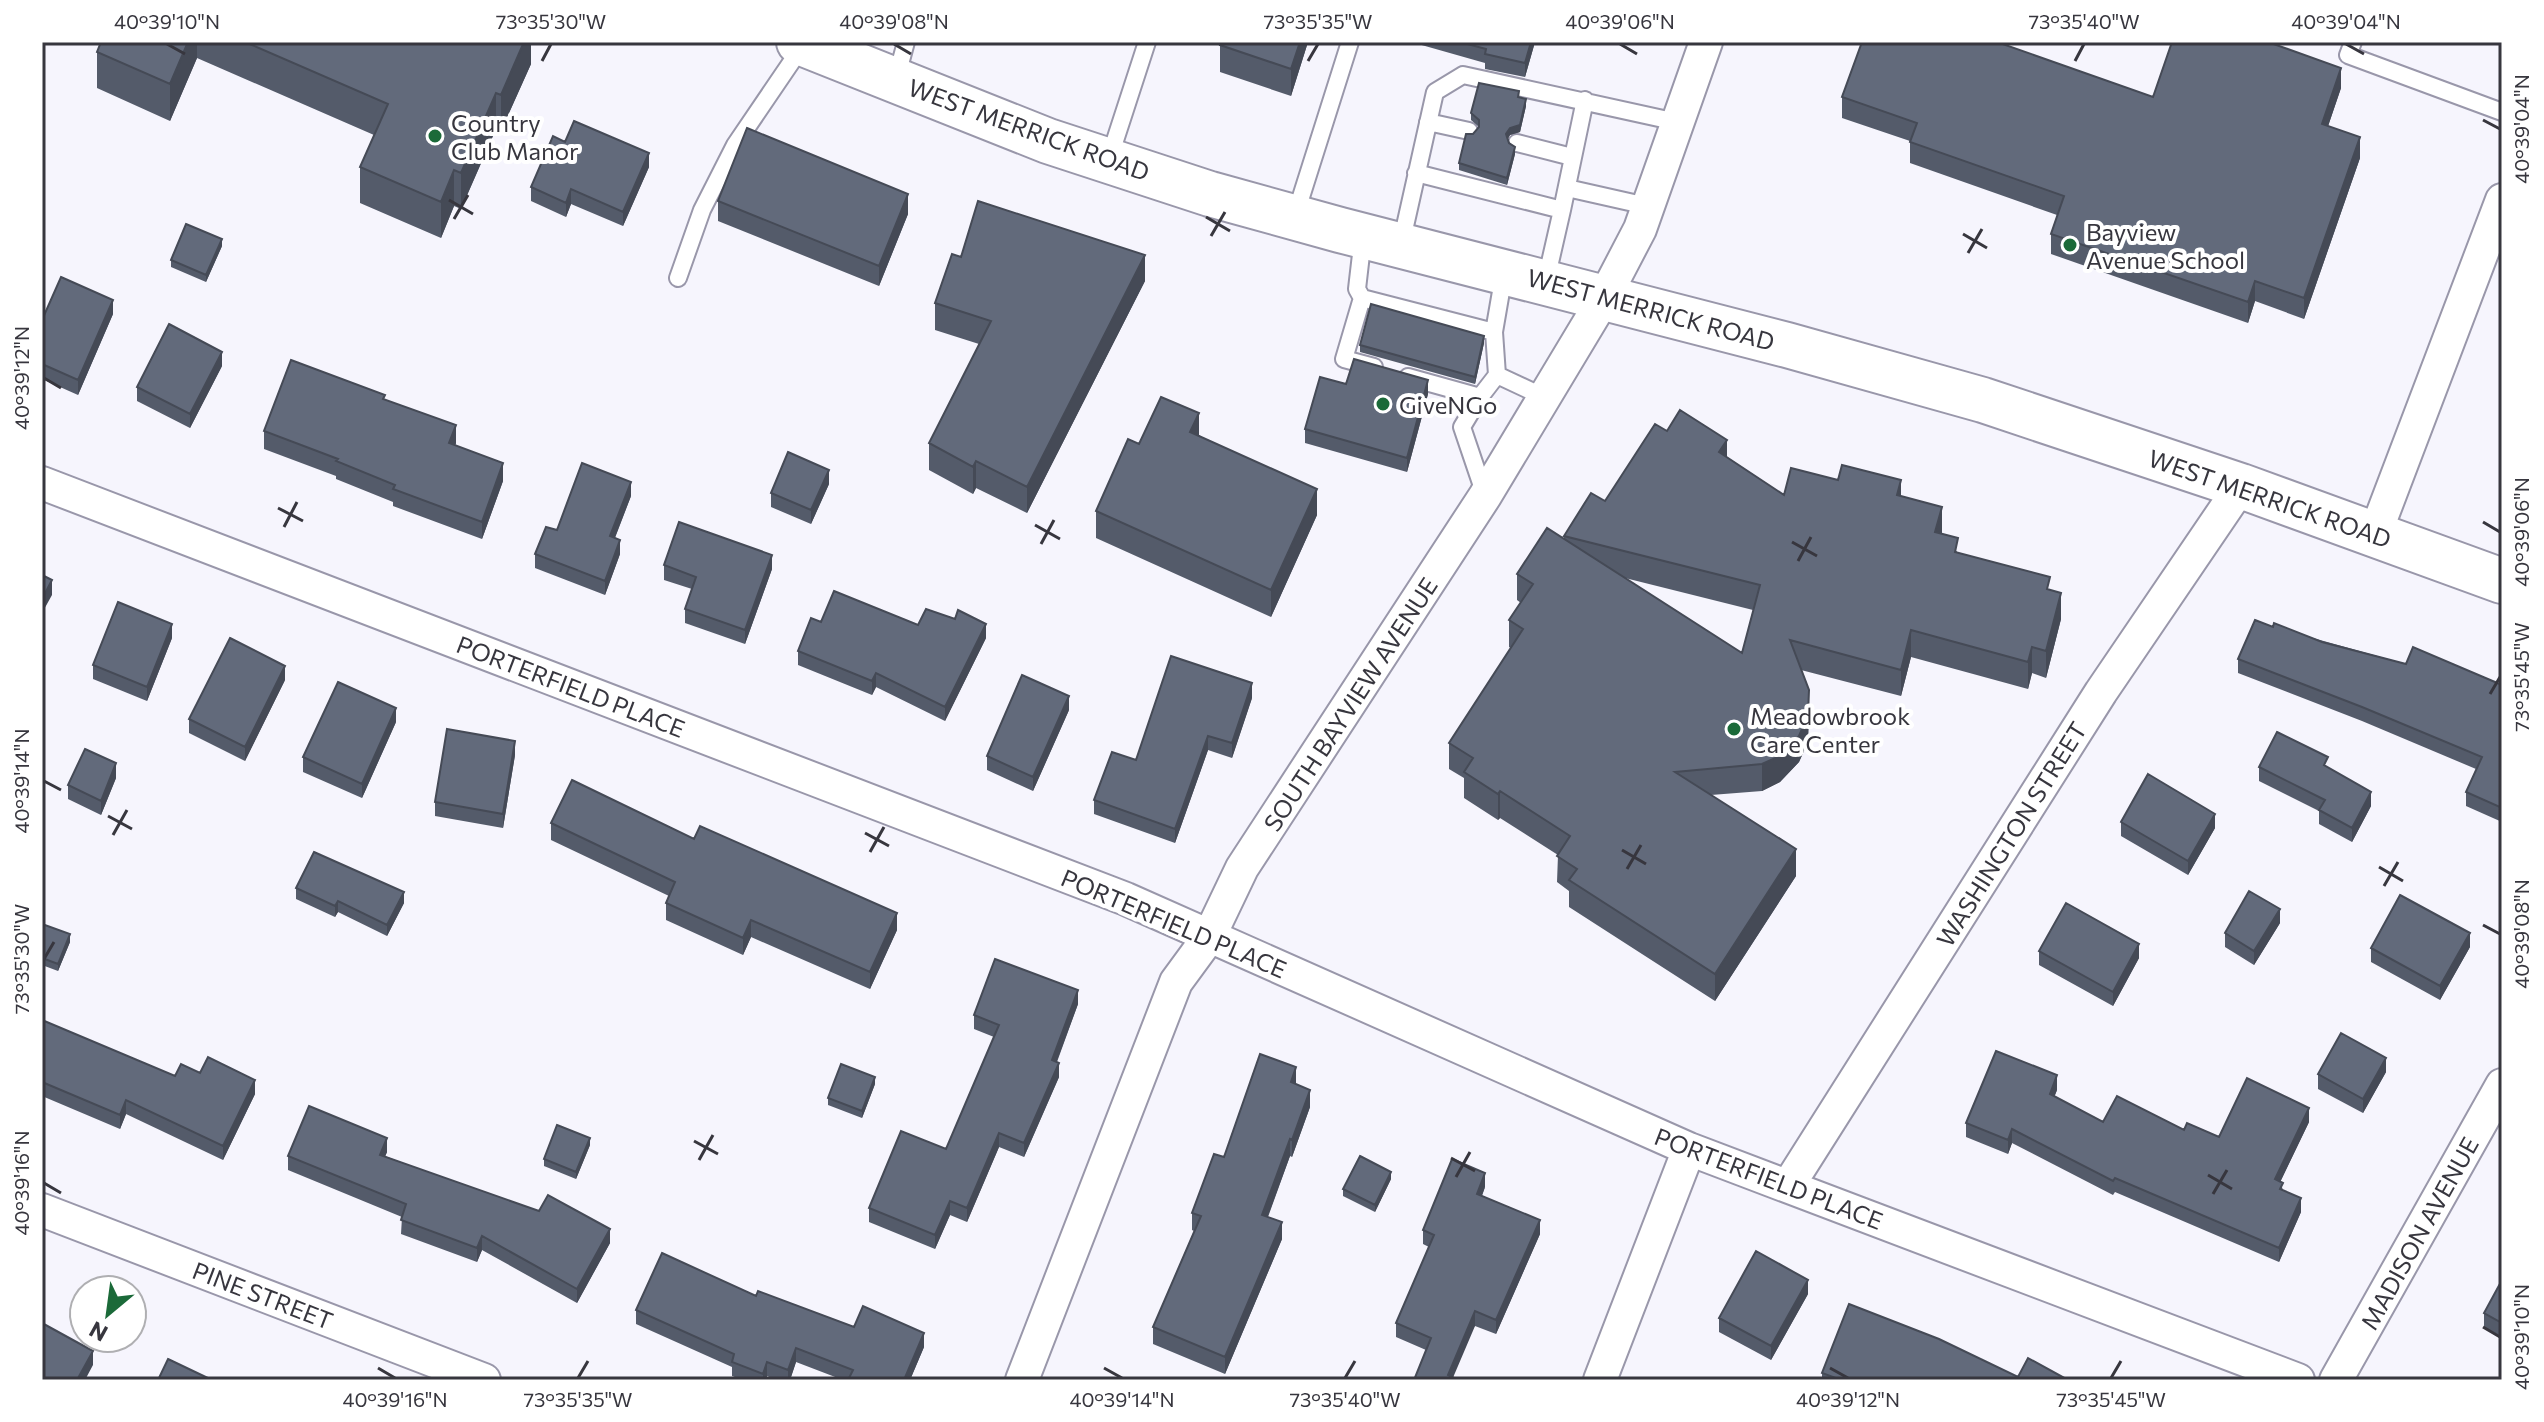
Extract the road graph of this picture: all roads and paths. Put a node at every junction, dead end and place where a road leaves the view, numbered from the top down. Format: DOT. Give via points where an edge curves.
graph roads {
  1 [pos="1147,42"];
  2 [pos="1350,42"];
  3 [pos="1706,42"];
  4 [pos="2353,42"];
  5 [pos="801,43"];
  6 [pos="901,61"];
  7 [pos="1585,100"];
  8 [pos="2502,112"];
  9 [pos="1428,122"];
  10 [pos="1677,122"];
  11 [pos="1469,131"];
  12 [pos="1517,143"];
  13 [pos="1572,157"];
  14 [pos="1109,161"];
  15 [pos="1416,173"];
  16 [pos="1567,188"];
  17 [pos="2502,200"];
  18 [pos="1647,206"];
  19 [pos="1562,210"];
  20 [pos="1295,218"];
  21 [pos="1382,240"];
  22 [pos="1525,276"];
  23 [pos="678,278"];
  24 [pos="1362,298"];
  25 [pos="1604,298"];
  26 [pos="1494,332"];
  27 [pos="1497,375"];
  28 [pos="1480,397"];
  29 [pos="1544,397"];
  30 [pos="42,483"];
  31 [pos="2241,486"];
  32 [pos="1485,496"];
  33 [pos="2375,534"];
  34 [pos="2502,581"];
  35 [pos="1209,937"];
  36 [pos="2502,1085"];
  37 [pos="1689,1149"];
  38 [pos="1788,1186"];
  39 [pos="42,1210"];
  40 [pos="484,1380"];
  41 [pos="1022,1380"];
  42 [pos="1600,1380"];
  43 [pos="2298,1380"];
  44 [pos="2336,1380"];
  1 -- 14 [label="lane"];
  2 -- 20 [label="lane"];
  3 -- 10 [label="street, SOUTH BAYVIEW AVENUE"];
  4 -- 8 [label="lane" via="2348,55"];
  5 -- 6 [label="main road, WEST MERRICK ROAD"];
  5 -- 23 [label="lane" via="735,145 702,210"];
  6 -- 14 [label="main road, WEST MERRICK ROAD" via="1048,141"];
  7 -- 9 [label="lane" via="1463,75 1435,92"];
  7 -- 10 [label="lane"];
  7 -- 13 [label="lane"];
  9 -- 11 [label="lane"];
  9 -- 15 [label="lane"];
  10 -- 18 [label="street, SOUTH BAYVIEW AVENUE"];
  12 -- 13 [label="lane"];
  13 -- 16 [label="lane"];
  14 -- 20 [label="main road, WEST MERRICK ROAD"];
  15 -- 19 [label="lane"];
  15 -- 21 [label="lane"];
  16 -- 18 [label="lane"];
  16 -- 19 [label="lane"];
  17 -- 33 [label="street"];
  18 -- 25 [label="street, SOUTH BAYVIEW AVENUE"];
  19 -- 22 [label="lane"];
  20 -- 21 [label="main road, WEST MERRICK ROAD"];
  21 -- 22 [label="main road, WEST MERRICK ROAD"];
  21 -- 24 [label="lane" via="1357,289"];
  22 -- 25 [label="main road, WEST MERRICK ROAD"];
  22 -- 26 [label="lane"];
  24 -- 26 [label="lane" via="1458,329"];
  24 -- 28 [label="lane" via="1344,359 1395,368"];
  25 -- 29 [label="street, SOUTH BAYVIEW AVENUE"];
  25 -- 31 [label="main road, WEST MERRICK ROAD" via="1983,400"];
  26 -- 27 [label="lane"];
  27 -- 28 [label="lane"];
  27 -- 29 [label="lane"];
  28 -- 32 [label="lane" via="1462,427"];
  29 -- 32 [label="street, SOUTH BAYVIEW AVENUE"];
  30 -- 35 [label="street, PORTERFIELD PLACE" via="1111,893"];
  31 -- 33 [label="main road, WEST MERRICK ROAD"];
  31 -- 38 [label="street, WASHINGTON STREET" via="2101,692"];
  32 -- 35 [label="street, SOUTH BAYVIEW AVENUE" via="1242,868"];
  33 -- 34 [label="main road, WEST MERRICK ROAD"];
  35 -- 37 [label="street, PORTERFIELD PLACE"];
  35 -- 41 [label="street, SOUTH BAYVIEW AVENUE" via="1176,982"];
  36 -- 44 [label="street, MADISON AVENUE"];
  37 -- 38 [label="street, PORTERFIELD PLACE"];
  37 -- 42 [label="street"];
  38 -- 43 [label="street, PORTERFIELD PLACE"];
  39 -- 40 [label="street, PINE STREET"];
}
